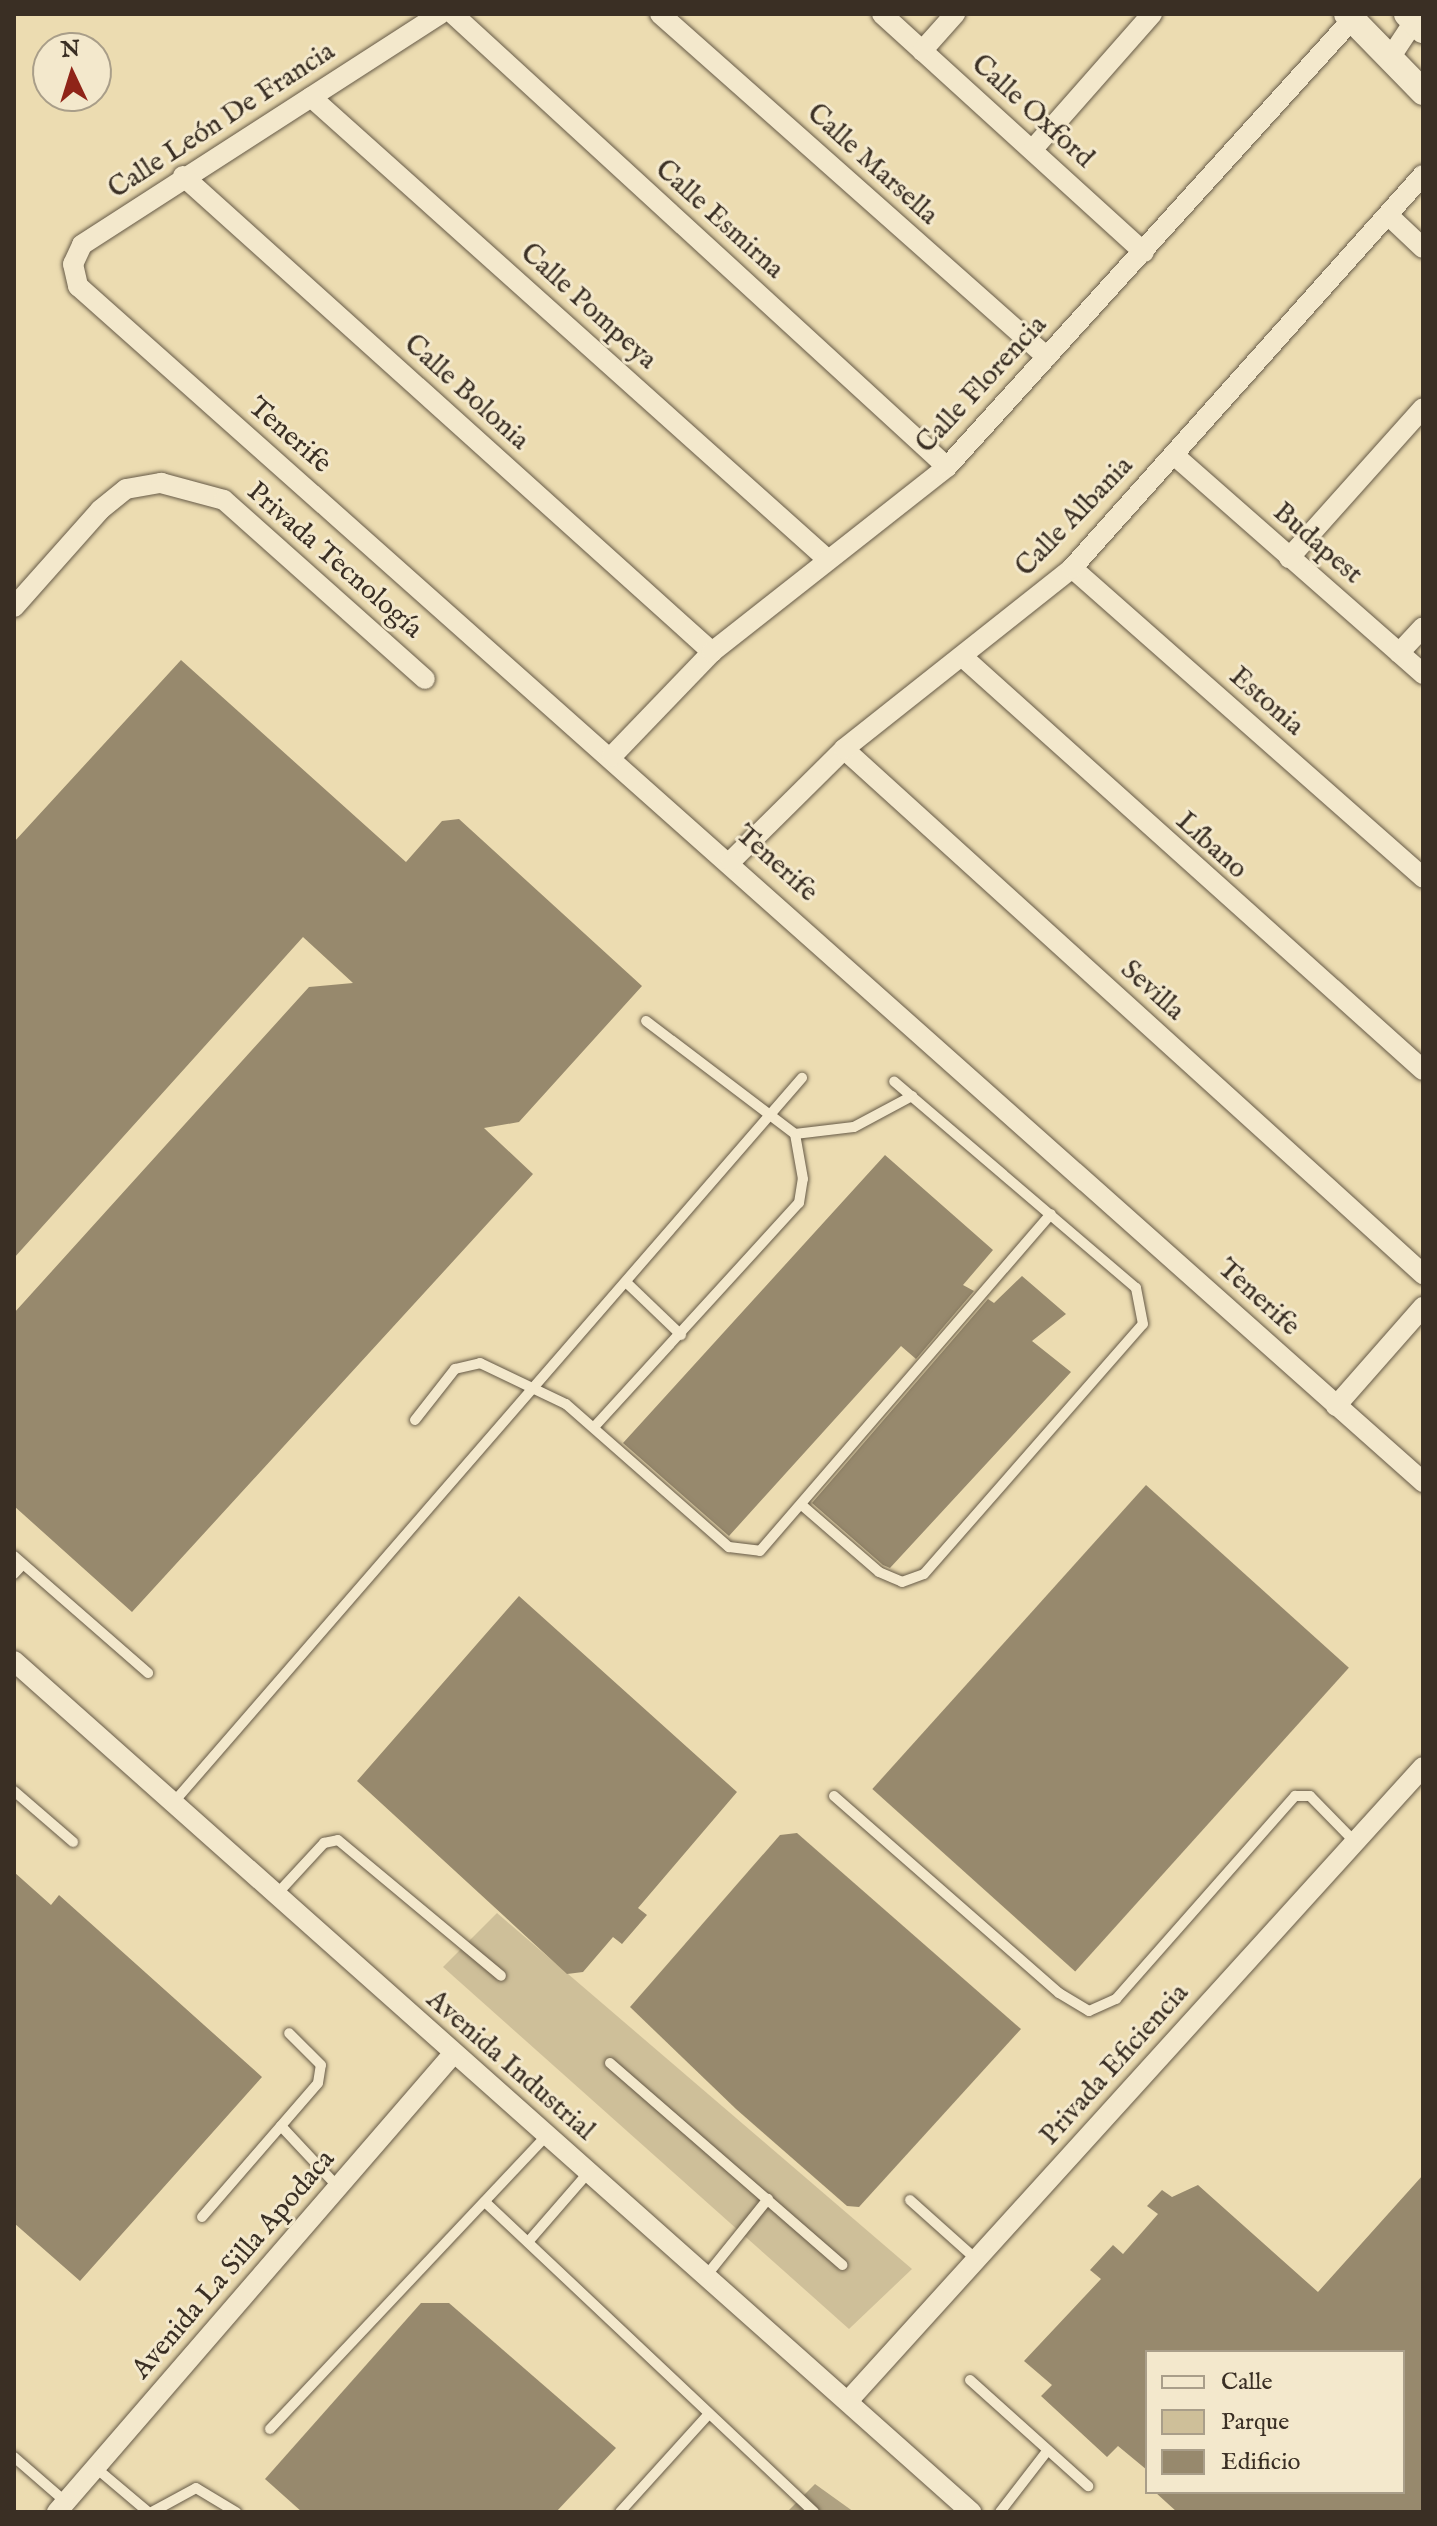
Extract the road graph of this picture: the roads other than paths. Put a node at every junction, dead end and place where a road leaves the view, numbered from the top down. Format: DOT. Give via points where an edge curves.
graph roads {
  1 [pos="440,14"];
  2 [pos="453,14"];
  3 [pos="660,14"];
  4 [pos="882,14"];
  5 [pos="955,14"];
  6 [pos="1152,14"];
  7 [pos="1352,16"];
  8 [pos="1416,20"];
  9 [pos="922,51"];
  10 [pos="1390,58"];
  11 [pos="1423,92"];
  12 [pos="311,97"];
  13 [pos="1033,149"];
  14 [pos="1423,175"];
  15 [pos="183,176"];
  16 [pos="1388,215"];
  17 [pos="1423,248"];
  18 [pos="1144,252"];
  19 [pos="85,296"];
  20 [pos="1047,357"];
  21 [pos="1423,408"];
  22 [pos="1174,455"];
  23 [pos="947,467"];
  24 [pos="1289,558"];
  25 [pos="827,559"];
  26 [pos="1072,568"];
  27 [pos="14,607"];
  28 [pos="1423,627"];
  29 [pos="712,652"];
  30 [pos="1399,653"];
  31 [pos="965,659"];
  32 [pos="1423,674"];
  33 [pos="425,679"];
  34 [pos="844,749"];
  35 [pos="612,756"];
  36 [pos="731,861"];
  37 [pos="1423,877"];
  38 [pos="646,1021"];
  39 [pos="1423,1070"];
  40 [pos="802,1078"];
  41 [pos="894,1081"];
  42 [pos="912,1096"];
  43 [pos="771,1114"];
  44 [pos="795,1134"];
  45 [pos="1051,1214"];
  46 [pos="1423,1274"];
  47 [pos="627,1283"];
  48 [pos="1423,1307"];
  49 [pos="681,1335"];
  50 [pos="533,1389"];
  51 [pos="1336,1406"];
  52 [pos="415,1420"];
  53 [pos="596,1425"];
  54 [pos="1423,1482"];
  55 [pos="804,1507"];
  56 [pos="18,1560"];
  57 [pos="14,1574"];
  58 [pos="15,1664"];
  59 [pos="148,1673"];
  60 [pos="1423,1767"];
  61 [pos="14,1791"];
  62 [pos="834,1796"];
  63 [pos="173,1803"];
  64 [pos="73,1842"];
  65 [pos="1355,1842"];
  66 [pos="276,1895"];
  67 [pos="501,1976"];
  68 [pos="289,2033"];
  69 [pos="453,2054"];
  70 [pos="610,2063"];
  71 [pos="281,2126"];
  72 [pos="546,2136"];
  73 [pos="588,2173"];
  74 [pos="338,2187"];
  75 [pos="768,2199"];
  76 [pos="910,2200"];
  77 [pos="485,2202"];
  78 [pos="202,2217"];
  79 [pos="528,2242"];
  80 [pos="976,2259"];
  81 [pos="842,2265"];
  82 [pos="706,2276"];
  83 [pos="970,2380"];
  84 [pos="848,2401"];
  85 [pos="709,2414"];
  86 [pos="270,2429"];
  87 [pos="1048,2450"];
  88 [pos="15,2461"];
  89 [pos="96,2468"];
  90 [pos="1088,2486"];
  91 [pos="62,2507"];
  92 [pos="150,2512"];
  93 [pos="236,2512"];
  94 [pos="620,2512"];
  95 [pos="814,2512"];
  96 [pos="971,2512"];
  97 [pos="1000,2512"];
  1 -- 12 [label="street, Calle León De Francia"];
  2 -- 23 [label="street, Calle Esmirna"];
  3 -- 20 [label="street, Calle Marsella"];
  4 -- 9 [label="street, Calle Oxford"];
  5 -- 9 [label="street"];
  6 -- 13 [label="street"];
  7 -- 10 [label="street"];
  7 -- 18 [label="street, Calle Florencia"];
  8 -- 10 [label="street"];
  9 -- 13 [label="street, Calle Oxford"];
  10 -- 11 [label="street"];
  12 -- 15 [label="street, Calle León De Francia"];
  12 -- 25 [label="street, Calle Pompeya"];
  13 -- 18 [label="street, Calle Oxford"];
  14 -- 16 [label="street, Calle Albania"];
  15 -- 19 [label="street, Calle León De Francia" via="82,245 73,264"];
  15 -- 29 [label="street, Calle Bolonia"];
  16 -- 17 [label="street"];
  16 -- 22 [label="street, Calle Albania"];
  18 -- 20 [label="street, Calle Florencia"];
  19 -- 35 [label="street, Tenerife"];
  20 -- 23 [label="street, Calle Florencia"];
  21 -- 24 [label="street"];
  22 -- 24 [label="street, Budapest"];
  22 -- 26 [label="street, Calle Albania"];
  23 -- 25 [label="street, Calle Florencia"];
  24 -- 30 [label="street, Budapest"];
  25 -- 29 [label="street, Calle Florencia"];
  26 -- 31 [label="street, Calle Albania"];
  26 -- 37 [label="street, Estonia"];
  27 -- 33 [label="street, Privada Tecnología" via="100,510 126,489 161,483 224,500"];
  28 -- 30 [label="street"];
  29 -- 35 [label="street, Calle Florencia"];
  30 -- 32 [label="street, Budapest"];
  31 -- 34 [label="street, Calle Albania"];
  31 -- 39 [label="street, Líbano"];
  34 -- 36 [label="street, Calle Albania"];
  34 -- 46 [label="street, Sevilla"];
  35 -- 36 [label="street, Tenerife"];
  36 -- 51 [label="street, Tenerife"];
  38 -- 43 [label="lane"];
  40 -- 43 [label="lane"];
  41 -- 42 [label="lane"];
  42 -- 44 [label="lane" via="854,1127"];
  42 -- 45 [label="lane"];
  43 -- 44 [label="lane"];
  43 -- 47 [label="lane"];
  44 -- 49 [label="lane" via="803,1179 799,1203"];
  45 -- 55 [label="lane"];
  45 -- 55 [label="lane" via="1136,1288 1143,1324 924,1574 902,1582 879,1572"];
  47 -- 49 [label="lane"];
  47 -- 50 [label="lane"];
  48 -- 51 [label="street"];
  49 -- 53 [label="lane"];
  50 -- 52 [label="lane" via="472,1360 455,1369"];
  50 -- 53 [label="lane"];
  50 -- 63 [label="lane"];
  51 -- 54 [label="street, Tenerife"];
  53 -- 55 [label="lane" via="729,1547 760,1551"];
  56 -- 57 [label="lane"];
  56 -- 59 [label="lane"];
  58 -- 63 [label="street, Avenida Industrial"];
  60 -- 65 [label="street, Privada Eficiencia"];
  61 -- 64 [label="lane"];
  62 -- 65 [label="lane" via="1059,1993 1089,2011 1116,1999 1295,1796 1310,1796"];
  63 -- 66 [label="street, Avenida Industrial"];
  65 -- 80 [label="street, Privada Eficiencia"];
  66 -- 67 [label="lane" via="324,1843 338,1840"];
  66 -- 69 [label="street, Avenida Industrial"];
  68 -- 71 [label="lane" via="322,2071"];
  69 -- 72 [label="street, Avenida Industrial"];
  69 -- 74 [label="street, Avenida La Silla Apodaca"];
  70 -- 75 [label="lane"];
  71 -- 74 [label="lane"];
  71 -- 78 [label="lane"];
  72 -- 73 [label="street, Avenida Industrial"];
  72 -- 77 [label="lane"];
  73 -- 79 [label="lane"];
  73 -- 82 [label="street, Avenida Industrial"];
  74 -- 89 [label="street, Avenida La Silla Apodaca"];
  75 -- 81 [label="lane"];
  75 -- 82 [label="lane"];
  76 -- 80 [label="lane"];
  77 -- 79 [label="lane"];
  77 -- 86 [label="lane"];
  79 -- 85 [label="lane"];
  80 -- 84 [label="street, Privada Eficiencia"];
  82 -- 84 [label="street, Avenida Industrial"];
  83 -- 87 [label="lane"];
  84 -- 96 [label="street, Avenida Industrial"];
  85 -- 94 [label="lane"];
  85 -- 95 [label="lane"];
  87 -- 90 [label="lane"];
  87 -- 97 [label="lane"];
  88 -- 91 [label="lane"];
  89 -- 91 [label="street, Avenida La Silla Apodaca"];
  89 -- 92 [label="lane"];
  92 -- 93 [label="lane" via="196,2488"];
}
